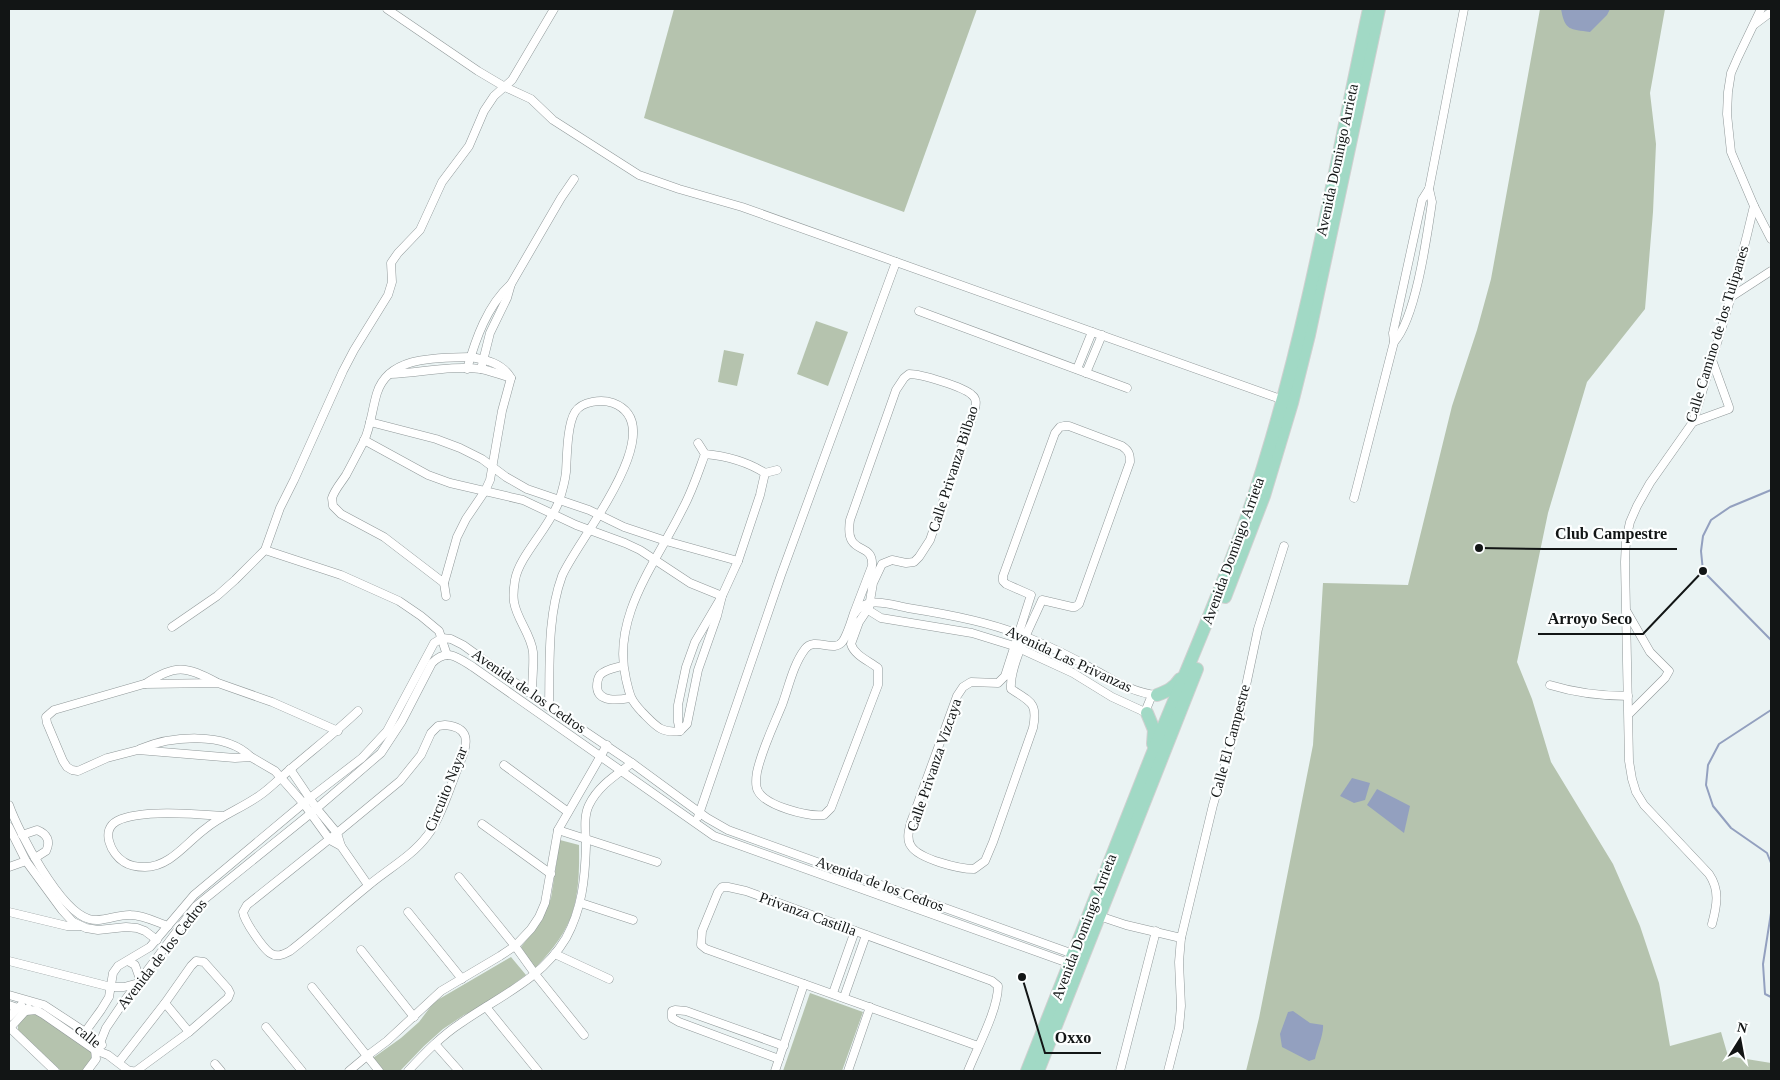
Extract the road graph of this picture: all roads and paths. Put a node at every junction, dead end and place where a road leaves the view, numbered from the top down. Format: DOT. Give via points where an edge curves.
graph roads {
  1 [pos="387,9"];
  2 [pos="554,9"];
  3 [pos="1368,9"];
  4 [pos="1379,9"];
  5 [pos="1464,9"];
  6 [pos="1762,9"];
  7 [pos="1771,12"];
  8 [pos="1753,25"];
  9 [pos="505,87"];
  10 [pos="1355,92"];
  11 [pos="574,180"];
  12 [pos="1429,189"];
  13 [pos="1754,206"];
  14 [pos="1771,239"];
  15 [pos="896,262"];
  16 [pos="1771,271"];
  17 [pos="511,284"];
  18 [pos="1731,297"];
  19 [pos="919,311"];
  20 [pos="1092,332"];
  21 [pos="1102,335"];
  22 [pos="1394,342"];
  23 [pos="470,357"];
  24 [pos="483,359"];
  25 [pos="1712,360"];
  26 [pos="467,369"];
  27 [pos="481,369"];
  28 [pos="1077,369"];
  29 [pos="1086,373"];
  30 [pos="390,374"];
  31 [pos="511,378"];
  32 [pos="1127,388"];
  33 [pos="1287,402"];
  34 [pos="370,422"];
  35 [pos="1693,422"];
  36 [pos="364,440"];
  37 [pos="698,443"];
  38 [pos="705,454"];
  39 [pos="492,467"];
  40 [pos="777,470"];
  41 [pos="765,473"];
  42 [pos="484,491"];
  43 [pos="1354,498"];
  44 [pos="560,500"];
  45 [pos="554,515"];
  46 [pos="600,515"];
  47 [pos="589,529"];
  48 [pos="666,541"];
  49 [pos="1284,546"];
  50 [pos="1240,549"];
  51 [pos="264,550"];
  52 [pos="655,561"];
  53 [pos="738,561"];
  54 [pos="444,583"];
  55 [pos="863,590"];
  56 [pos="446,596"];
  57 [pos="722,596"];
  58 [pos="867,606"];
  59 [pos="1627,611"];
  60 [pos="851,622"];
  61 [pos="172,627"];
  62 [pos="1019,633"];
  63 [pos="1027,637"];
  64 [pos="442,638"];
  65 [pos="1018,647"];
  66 [pos="550,652"];
  67 [pos="533,653"];
  68 [pos="447,655"];
  69 [pos="1191,662"];
  70 [pos="622,666"];
  71 [pos="218,683"];
  72 [pos="144,684"];
  73 [pos="1550,685"];
  74 [pos="532,693"];
  75 [pos="1154,695"];
  76 [pos="1628,696"];
  77 [pos="630,698"];
  78 [pos="549,707"];
  79 [pos="1176,710"];
  80 [pos="358,711"];
  81 [pos="1146,712"];
  82 [pos="1629,714"];
  83 [pos="338,730"];
  84 [pos="680,731"];
  85 [pos="607,745"];
  86 [pos="138,750"];
  87 [pos="599,756"];
  88 [pos="1152,756"];
  89 [pos="252,757"];
  90 [pos="632,763"];
  91 [pos="504,765"];
  92 [pos="290,770"];
  93 [pos="621,771"];
  94 [pos="281,778"];
  95 [pos="582,789"];
  96 [pos="310,798"];
  97 [pos="593,798"];
  98 [pos="304,804"];
  99 [pos="9,805"];
  100 [pos="317,809"];
  101 [pos="568,812"];
  102 [pos="700,812"];
  103 [pos="310,814"];
  104 [pos="223,816"];
  105 [pos="482,824"];
  106 [pos="696,824"];
  107 [pos="9,827"];
  108 [pos="558,830"];
  109 [pos="338,834"];
  110 [pos="22,835"];
  111 [pos="586,839"];
  112 [pos="330,840"];
  113 [pos="341,846"];
  114 [pos="35,858"];
  115 [pos="26,861"];
  116 [pos="657,862"];
  117 [pos="9,867"];
  118 [pos="551,874"];
  119 [pos="459,877"];
  120 [pos="368,885"];
  121 [pos="581,902"];
  122 [pos="9,912"];
  123 [pos="408,912"];
  124 [pos="1094,914"];
  125 [pos="124,915"];
  126 [pos="633,920"];
  127 [pos="1712,924"];
  128 [pos="81,926"];
  129 [pos="126,927"];
  130 [pos="166,929"];
  131 [pos="855,931"];
  132 [pos="1156,931"];
  133 [pos="866,935"];
  134 [pos="171,938"];
  135 [pos="1181,938"];
  136 [pos="157,940"];
  137 [pos="515,946"];
  138 [pos="360,950"];
  139 [pos="555,954"];
  140 [pos="1076,960"];
  141 [pos="9,961"];
  142 [pos="128,961"];
  143 [pos="535,974"];
  144 [pos="462,979"];
  145 [pos="610,979"];
  146 [pos="139,981"];
  147 [pos="804,984"];
  148 [pos="111,987"];
  149 [pos="312,987"];
  150 [pos="833,993"];
  151 [pos="9,996"];
  152 [pos="844,997"];
  153 [pos="30,1001"];
  154 [pos="165,1002"];
  155 [pos="9,1005"];
  156 [pos="486,1007"];
  157 [pos="870,1008"];
  158 [pos="22,1009"];
  159 [pos="9,1017"];
  160 [pos="414,1017"];
  161 [pos="266,1027"];
  162 [pos="9,1028"];
  163 [pos="85,1032"];
  164 [pos="189,1032"];
  165 [pos="584,1035"];
  166 [pos="80,1039"];
  167 [pos="100,1042"];
  168 [pos="435,1044"];
  169 [pos="784,1046"];
  170 [pos="978,1046"];
  171 [pos="95,1050"];
  172 [pos="108,1055"];
  173 [pos="367,1056"];
  174 [pos="779,1059"];
  175 [pos="119,1062"];
  176 [pos="214,1064"];
  177 [pos="850,1070"];
  178 [pos="55,1071"];
  179 [pos="87,1071"];
  180 [pos="132,1071"];
  181 [pos="136,1071"];
  182 [pos="221,1071"];
  183 [pos="302,1071"];
  184 [pos="349,1071"];
  185 [pos="379,1071"];
  186 [pos="408,1071"];
  187 [pos="459,1071"];
  188 [pos="538,1071"];
  189 [pos="775,1071"];
  190 [pos="968,1071"];
  191 [pos="1027,1071"];
  192 [pos="1038,1071"];
  193 [pos="1120,1071"];
  194 [pos="1168,1071"];
  1 -- 9 [label="street"];
  2 -- 9 [label="street"];
  3 -- 10 [label="main road, Avenida Domingo Arrieta"];
  4 -- 10 [label="main road, Avenida Domingo Arrieta"];
  5 -- 12 [label="street"];
  6 -- 8 [label="street"];
  7 -- 8 [label="street"];
  8 -- 13 [label="street" via="1731,73 1727,114 1731,152"];
  9 -- 15 [label="street" via="531,99 553,120 638,175 726,202"];
  9 -- 51 [label="street" via="484,111 469,146 442,182 420,230 391,263 392,282 388,295 343,371"];
  10 -- 33 [label="main road, Avenida Domingo Arrieta"];
  11 -- 17 [label="street"];
  12 -- 22 [label="street" via="1422,200 1392,333"];
  12 -- 22 [label="street" via="1432,202 1418,280 1401,335"];
  13 -- 14 [label="street"];
  13 -- 18 [label="street, Calle Camino de los Tulipanes"];
  15 -- 20 [label="street"];
  15 -- 102 [label="street"];
  16 -- 18 [label="street"];
  17 -- 23 [label="street" via="500,294 487,315"];
  17 -- 24 [label="street" via="490,333"];
  18 -- 25 [label="street, Calle Camino de los Tulipanes"];
  19 -- 28 [label="street"];
  20 -- 21 [label="street"];
  20 -- 28 [label="street"];
  21 -- 29 [label="street"];
  21 -- 33 [label="street"];
  22 -- 43 [label="street"];
  23 -- 24 [label="street"];
  23 -- 26 [label="street"];
  23 -- 30 [label="street" via="429,358 400,366"];
  24 -- 27 [label="street"];
  24 -- 31 [label="street" via="506,369"];
  25 -- 35 [label="street, Calle Camino de los Tulipanes"];
  25 -- 35 [label="street" via="1729,409"];
  26 -- 27 [label="street"];
  26 -- 30 [label="street"];
  27 -- 31 [label="street"];
  28 -- 29 [label="street"];
  29 -- 32 [label="street"];
  30 -- 34 [label="street" via="378,391"];
  31 -- 39 [label="street"];
  33 -- 50 [label="main road, Avenida Domingo Arrieta"];
  34 -- 36 [label="street"];
  34 -- 39 [label="street" via="436,439 482,459"];
  35 -- 59 [label="street, Calle Camino de los Tulipanes" via="1650,483 1630,522 1625,562"];
  36 -- 42 [label="street" via="428,475"];
  36 -- 54 [label="street" via="334,492 333,506 391,542"];
  37 -- 38 [label="street"];
  38 -- 41 [label="street" via="742,461"];
  38 -- 48 [label="street" via="697,478"];
  39 -- 42 [label="street"];
  39 -- 44 [label="street" via="506,478"];
  40 -- 41 [label="street"];
  41 -- 53 [label="street"];
  42 -- 45 [label="street" via="523,500"];
  42 -- 54 [label="street" via="457,537"];
  44 -- 45 [label="street"];
  44 -- 46 [label="street"];
  44 -- 46 [label="street" via="575,411 584,404 599,401 621,406 630,415 634,434 621,475"];
  45 -- 47 [label="street"];
  45 -- 67 [label="street" via="515,578 514,602"];
  46 -- 47 [label="street"];
  46 -- 48 [label="street"];
  47 -- 52 [label="street" via="626,543"];
  47 -- 66 [label="street" via="562,576 555,603"];
  48 -- 52 [label="street"];
  48 -- 53 [label="street"];
  49 -- 135 [label="street, Calle El Campestre" via="1258,630 1240,714 1213,805"];
  50 -- 69 [label="main road, Avenida Domingo Arrieta"];
  50 -- 79 [label="main road, Avenida Domingo Arrieta"];
  51 -- 61 [label="street" via="217,596"];
  51 -- 64 [label="street" via="341,575 387,595 429,622"];
  52 -- 57 [label="street" via="690,583"];
  52 -- 70 [label="street" via="631,608"];
  53 -- 57 [label="street"];
  54 -- 56 [label="street"];
  55 -- 58 [label="street"];
  55 -- 58 [label="street, Calle Privanza Bilbao" via="872,560 870,553 852,542 850,520 896,390 909,374 964,389 976,400 975,409 930,540 914,562 892,560 882,564"];
  55 -- 60 [label="street"];
  57 -- 84 [label="street" via="698,670 687,724"];
  57 -- 84 [label="street" via="695,642 686,667 678,705"];
  58 -- 60 [label="street" via="857,611"];
  58 -- 60 [label="street" via="851,644 855,653 878,668 878,685 831,808 824,815 814,816 764,798 758,791 756,774 804,650 814,644 840,644"];
  58 -- 62 [label="street, Avenida Las Privanzas" via="946,614"];
  58 -- 65 [label="street, Avenida Las Privanzas" via="881,618 966,631"];
  59 -- 76 [label="street, Calle Camino de los Tulipanes"];
  59 -- 82 [label="street" via="1650,652 1669,671"];
  62 -- 63 [label="street, Avenida Las Privanzas"];
  62 -- 63 [label="street" via="1031,595 1006,584 1002,576 1055,433 1060,427 1069,426 1127,450 1130,462 1079,604 1072,607 1042,600"];
  62 -- 65 [label="street"];
  63 -- 65 [label="street"];
  63 -- 75 [label="street, Avenida Las Privanzas" via="1124,686"];
  64 -- 68 [label="street"];
  64 -- 74 [label="street, Avenida de los Cedros" via="463,645"];
  64 -- 96 [label="street, Avenida de los Cedros" via="427,653 399,710 379,741"];
  65 -- 65 [label="street, Calle Privanza Vizcaya" via="1002,681 992,684 971,682 958,696 908,835 910,845 926,857 966,869 974,869 985,861 1035,719 1034,707 1011,689"];
  65 -- 81 [label="street, Avenida Las Privanzas"];
  66 -- 67 [label="street"];
  66 -- 78 [label="street"];
  67 -- 74 [label="street"];
  68 -- 87 [label="street, Avenida de los Cedros" via="473,667"];
  68 -- 100 [label="street, Avenida de los Cedros" via="438,657 432,664 381,753"];
  69 -- 75 [label="main road" via="1175,686"];
  69 -- 79 [label="main road, Avenida Domingo Arrieta"];
  70 -- 77 [label="street"];
  70 -- 77 [label="street" via="599,676 598,692 615,701"];
  71 -- 72 [label="street"];
  71 -- 72 [label="street" via="195,671 176,668"];
  71 -- 83 [label="street"];
  72 -- 86 [label="street" via="54,710 46,718 63,761 72,770 78,771 107,758"];
  73 -- 76 [label="street" via="1600,696"];
  74 -- 78 [label="street, Avenida de los Cedros"];
  75 -- 79 [label="main road"];
  75 -- 81 [label="street"];
  76 -- 82 [label="street, Calle Camino de los Tulipanes"];
  77 -- 84 [label="street" via="664,732"];
  78 -- 85 [label="street, Avenida de los Cedros"];
  79 -- 81 [label="main road"];
  79 -- 88 [label="main road, Avenida Domingo Arrieta"];
  79 -- 124 [label="main road, Avenida Domingo Arrieta"];
  80 -- 83 [label="street"];
  81 -- 88 [label="main road" via="1154,730"];
  82 -- 127 [label="street, Calle Camino de los Tulipanes" via="1629,761 1636,792 1714,882 1717,906"];
  83 -- 92 [label="street"];
  85 -- 87 [label="street"];
  85 -- 90 [label="street, Avenida de los Cedros"];
  86 -- 89 [label="street"];
  86 -- 89 [label="street" via="156,742 190,738 230,744"];
  87 -- 93 [label="street, Avenida de los Cedros"];
  87 -- 95 [label="street"];
  88 -- 124 [label="main road, Avenida Domingo Arrieta"];
  89 -- 94 [label="street"];
  90 -- 93 [label="street"];
  90 -- 102 [label="street, Avenida de los Cedros"];
  91 -- 101 [label="street"];
  92 -- 94 [label="street"];
  92 -- 96 [label="street"];
  93 -- 97 [label="street" via="608,780"];
  93 -- 106 [label="street, Avenida de los Cedros"];
  94 -- 98 [label="street"];
  94 -- 104 [label="street" via="262,794"];
  95 -- 97 [label="street"];
  95 -- 101 [label="street"];
  96 -- 98 [label="street, Avenida de los Cedros"];
  96 -- 100 [label="street"];
  97 -- 111 [label="street" via="588,807"];
  98 -- 103 [label="street"];
  98 -- 130 [label="street, Avenida de los Cedros" via="194,895"];
  99 -- 110 [label="street"];
  100 -- 103 [label="street, Avenida de los Cedros"];
  100 -- 109 [label="street"];
  101 -- 108 [label="street"];
  102 -- 106 [label="street"];
  102 -- 140 [label="street, Avenida de los Cedros" via="728,830"];
  103 -- 112 [label="street"];
  103 -- 134 [label="street, Avenida de los Cedros" via="206,897"];
  104 -- 104 [label="street" via="145,814 127,817 116,822 108,838 113,851 123,862 148,867 176,854"];
  105 -- 118 [label="street"];
  106 -- 140 [label="street, Avenida de los Cedros" via="725,841"];
  107 -- 115 [label="street"];
  108 -- 111 [label="street"];
  108 -- 118 [label="street"];
  109 -- 112 [label="street, Circuito Nayar"];
  109 -- 113 [label="street"];
  109 -- 120 [label="street, Circuito Nayar" via="400,781 438,726 452,725 465,735 463,754 428,836"];
  110 -- 114 [label="street"];
  110 -- 114 [label="street" via="37,830 46,836 46,851"];
  111 -- 116 [label="street"];
  111 -- 121 [label="street"];
  112 -- 113 [label="street"];
  112 -- 120 [label="street, Circuito Nayar" via="245,908 246,923 270,953 277,956 290,951"];
  113 -- 120 [label="street"];
  114 -- 125 [label="street" via="77,914 98,920"];
  115 -- 117 [label="street"];
  115 -- 128 [label="street" via="62,910"];
  118 -- 137 [label="street" via="540,917"];
  119 -- 137 [label="street"];
  121 -- 126 [label="street"];
  121 -- 139 [label="street"];
  122 -- 128 [label="street" via="66,926"];
  123 -- 144 [label="street"];
  124 -- 132 [label="street"];
  124 -- 140 [label="main road, Avenida Domingo Arrieta"];
  125 -- 129 [label="street"];
  125 -- 130 [label="street" via="137,916"];
  128 -- 129 [label="street" via="98,930"];
  129 -- 136 [label="street" via="145,931"];
  130 -- 134 [label="street"];
  130 -- 136 [label="street, Avenida de los Cedros"];
  131 -- 133 [label="street, Privanza Castilla"];
  131 -- 147 [label="street, Privanza Castilla" via="746,891 728,887 718,892 702,931 701,945"];
  131 -- 150 [label="street"];
  132 -- 135 [label="street"];
  132 -- 193 [label="street"];
  133 -- 152 [label="street"];
  133 -- 170 [label="street, Privanza Castilla" via="974,973 998,986 998,995"];
  134 -- 146 [label="street, Avenida de los Cedros"];
  135 -- 194 [label="street, Calle El Campestre" via="1179,1028"];
  136 -- 142 [label="street, Avenida de los Cedros"];
  137 -- 143 [label="street"];
  137 -- 144 [label="street"];
  138 -- 160 [label="street"];
  139 -- 143 [label="street"];
  139 -- 145 [label="street"];
  140 -- 191 [label="main road, Avenida Domingo Arrieta"];
  140 -- 192 [label="main road, Avenida Domingo Arrieta"];
  141 -- 148 [label="street"];
  142 -- 146 [label="street" via="135,965"];
  142 -- 148 [label="street, Avenida de los Cedros" via="115,970"];
  143 -- 156 [label="street"];
  143 -- 165 [label="street"];
  144 -- 160 [label="street" via="441,991"];
  146 -- 148 [label="street" via="124,987"];
  146 -- 167 [label="street, Avenida de los Cedros"];
  147 -- 150 [label="street, Privanza Castilla"];
  147 -- 169 [label="street"];
  148 -- 163 [label="street, Avenida de los Cedros" via="109,997"];
  149 -- 173 [label="street"];
  150 -- 152 [label="street, Privanza Castilla"];
  151 -- 153 [label="street, calle"];
  152 -- 157 [label="street, Privanza Castilla"];
  153 -- 158 [label="street"];
  153 -- 163 [label="street, calle" via="50,1008"];
  154 -- 164 [label="street"];
  154 -- 164 [label="street" via="196,961 208,965 228,989 230,993 226,1000"];
  154 -- 175 [label="street"];
  155 -- 158 [label="street, calle"];
  156 -- 168 [label="street"];
  156 -- 188 [label="street"];
  157 -- 170 [label="street, Privanza Castilla"];
  157 -- 177 [label="street"];
  158 -- 159 [label="street"];
  158 -- 162 [label="street"];
  158 -- 166 [label="street, calle" via="36,1010"];
  160 -- 173 [label="street"];
  161 -- 183 [label="street"];
  162 -- 178 [label="street"];
  163 -- 166 [label="street, Avenida de los Cedros"];
  163 -- 167 [label="street, calle"];
  164 -- 181 [label="street"];
  166 -- 171 [label="street, calle"];
  167 -- 171 [label="street, Avenida de los Cedros"];
  167 -- 172 [label="street, calle"];
  168 -- 186 [label="street"];
  168 -- 187 [label="street"];
  169 -- 174 [label="street"];
  169 -- 174 [label="street" via="686,1011 672,1011 672,1018 679,1022"];
  170 -- 190 [label="street, Privanza Castilla"];
  171 -- 172 [label="street, calle"];
  171 -- 179 [label="street, Avenida de los Cedros" via="96,1059"];
  172 -- 175 [label="street"];
  173 -- 184 [label="street"];
  173 -- 185 [label="street"];
  174 -- 189 [label="street"];
  175 -- 180 [label="street"];
  176 -- 182 [label="street"];
}
